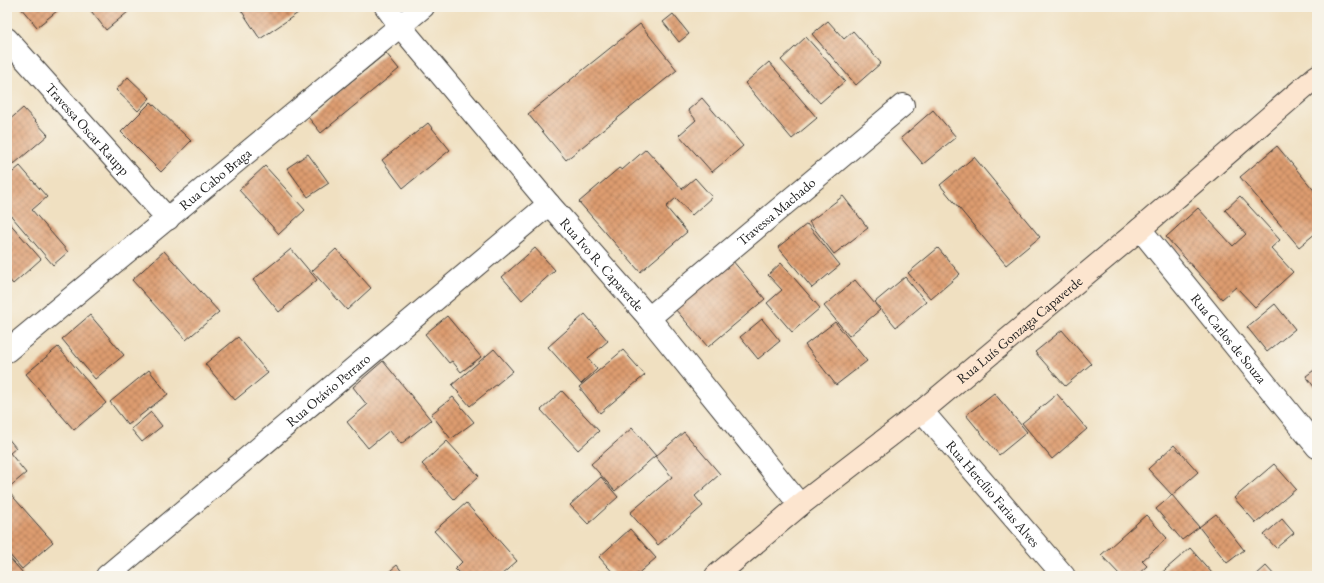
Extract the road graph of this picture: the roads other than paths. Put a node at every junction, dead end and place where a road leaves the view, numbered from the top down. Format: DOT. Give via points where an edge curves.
graph roads {
  1 [pos="386,7"];
  2 [pos="422,7"];
  3 [pos="400,26"];
  4 [pos="7,39"];
  5 [pos="1317,76"];
  6 [pos="903,105"];
  7 [pos="549,204"];
  8 [pos="168,219"];
  9 [pos="1140,229"];
  10 [pos="649,318"];
  11 [pos="7,351"];
  12 [pos="922,411"];
  13 [pos="1317,448"];
  14 [pos="800,505"];
  15 [pos="107,576"];
  16 [pos="716,576"];
  17 [pos="1064,576"];
  1 -- 3 [label="street"];
  2 -- 3 [label="street, Rua Cabo Braga"];
  3 -- 7 [label="street, Rua Ivo R. Capaverde"];
  3 -- 8 [label="street, Rua Cabo Braga"];
  4 -- 8 [label="street, Travessa Oscar Raupp"];
  5 -- 9 [label="street, Rua Luís Gonzaga Capaverde"];
  6 -- 10 [label="street, Travessa Machado"];
  7 -- 10 [label="street, Rua Ivo R. Capaverde"];
  7 -- 15 [label="street, Rua Otávio Perraro"];
  8 -- 11 [label="street, Rua Cabo Braga"];
  9 -- 12 [label="street, Rua Luís Gonzaga Capaverde"];
  9 -- 13 [label="street, Rua Carlos de Souza"];
  10 -- 14 [label="street, Rua Ivo R. Capaverde"];
  12 -- 14 [label="street, Rua Luís Gonzaga Capaverde"];
  12 -- 17 [label="street, Rua Hercílio Farias Alves"];
  14 -- 16 [label="street, Rua Luís Gonzaga Capaverde"];
}
